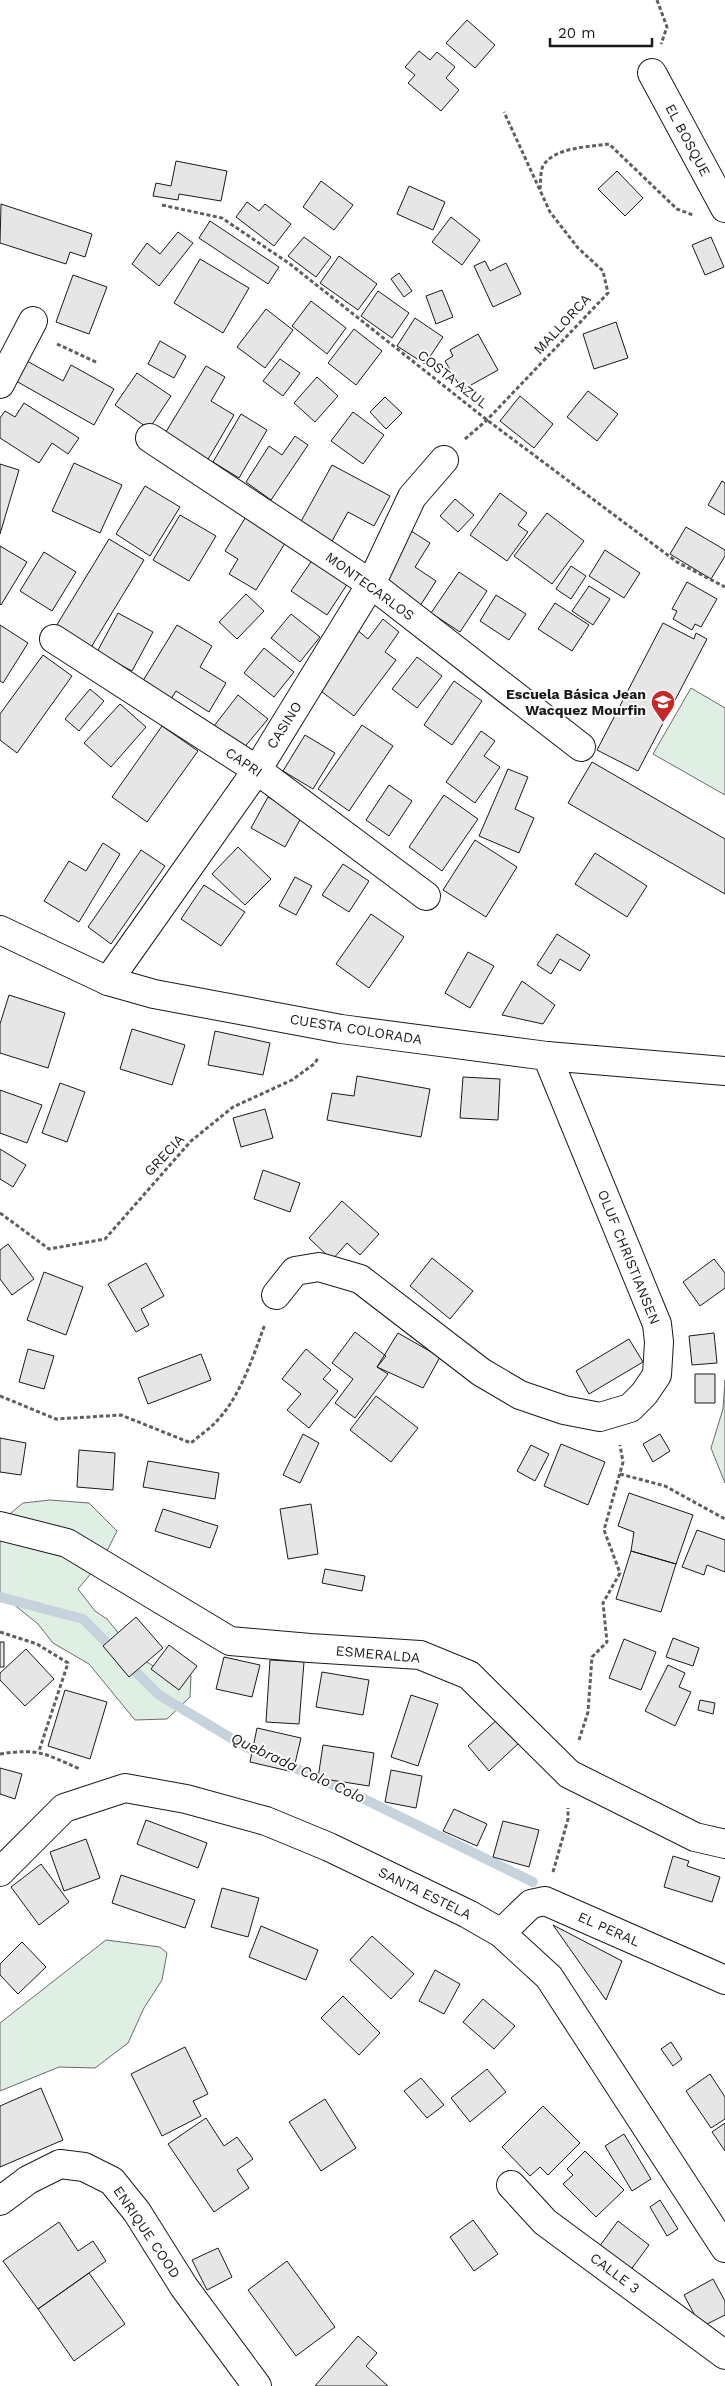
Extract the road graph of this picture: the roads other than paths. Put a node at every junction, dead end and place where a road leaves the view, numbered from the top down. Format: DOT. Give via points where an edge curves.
graph roads {
  1 [pos="652,73"];
  2 [pos="724,207"];
  3 [pos="33,320"];
  4 [pos="0,384"];
  5 [pos="150,438"];
  6 [pos="444,460"];
  7 [pos="371,584"];
  8 [pos="54,639"];
  9 [pos="580,747"];
  10 [pos="257,770"];
  11 [pos="426,896"];
  12 [pos="0,930"];
  13 [pos="108,981"];
  14 [pos="547,1056"];
  15 [pos="725,1071"];
  16 [pos="276,1295"];
  17 [pos="0,1526"];
  18 [pos="725,1844"];
  19 [pos="0,1872"];
  20 [pos="501,1933"];
  21 [pos="725,1980"];
  22 [pos="511,2185"];
  23 [pos="0,2201"];
  24 [pos="725,2248"];
  25 [pos="725,2354"];
  26 [pos="257,2386"];
  1 -- 2 [label="street, EL BOSQUE"];
  3 -- 4 [label="street"];
  5 -- 7 [label="street, MONTECARLOS"];
  6 -- 7 [label="street, CASINO" via="412,497"];
  7 -- 9 [label="street, MONTECARLOS"];
  7 -- 10 [label="street, CASINO"];
  8 -- 10 [label="street, CAPRI"];
  10 -- 11 [label="street, CAPRI"];
  10 -- 13 [label="street, CASINO"];
  12 -- 13 [label="street, CUESTA COLORADA"];
  13 -- 14 [label="street, CUESTA COLORADA" via="154,994 341,1029"];
  14 -- 15 [label="street, CUESTA COLORADA"];
  14 -- 16 [label="street, OLUF CHRISTIANSEN" via="657,1324 657,1374 630,1408 600,1417 564,1410 520,1395 481,1372 360,1279 319,1267 295,1271"];
  17 -- 18 [label="street, ESMERALDA" via="67,1542 230,1641 420,1655 469,1674 569,1774 695,1837"];
  19 -- 20 [label="street, SANTA ESTELA" via="64,1808 125,1788 186,1799 266,1821 329,1847"];
  20 -- 21 [label="street, EL PERAL" via="531,1904 545,1901"];
  20 -- 24 [label="street, SANTA ESTELA" via="549,1977"];
  22 -- 25 [label="street, CALLE 3" via="545,2222"];
  23 -- 26 [label="street, ENRIQUE COOD" via="28,2180 60,2164 84,2167 112,2181 137,2212 184,2287"];
}
